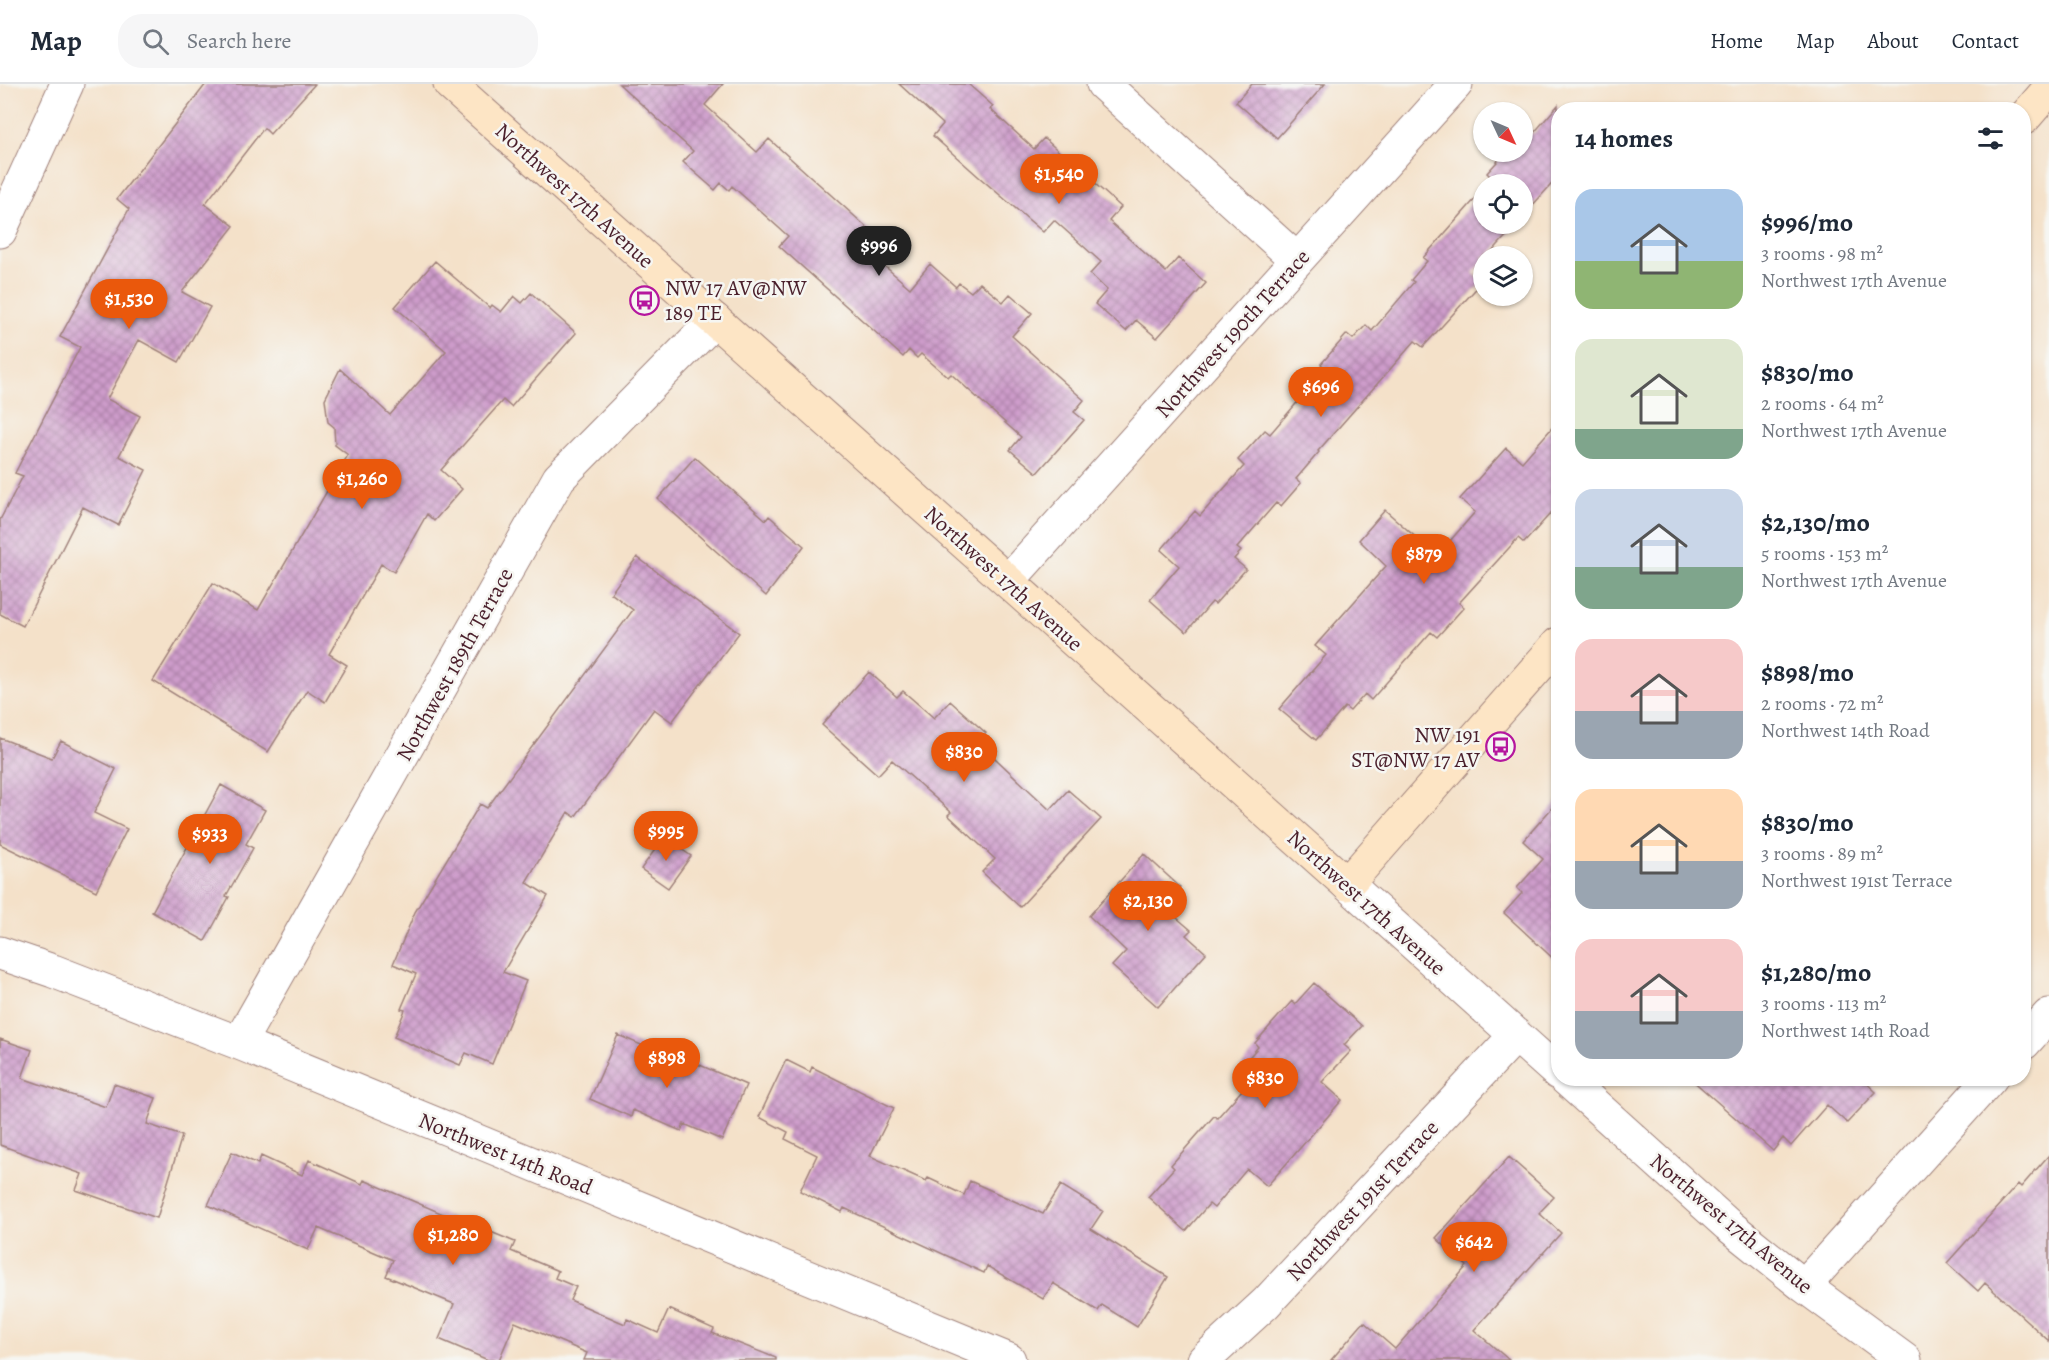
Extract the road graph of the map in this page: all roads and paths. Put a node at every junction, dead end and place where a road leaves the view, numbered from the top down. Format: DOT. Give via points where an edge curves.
graph roads {
  1 [pos="67,84"];
  2 [pos="450,84"];
  3 [pos="1103,84"];
  4 [pos="1456,84"];
  5 [pos="2049,89"];
  6 [pos="2031,110"];
  7 [pos="0,231"];
  8 [pos="1297,260"];
  9 [pos="715,320"];
  10 [pos="1008,581"];
  11 [pos="1551,652"];
  12 [pos="1347,884"];
  13 [pos="0,953"];
  14 [pos="2049,1014"];
  15 [pos="1516,1035"];
  16 [pos="2031,1035"];
  17 [pos="239,1044"];
  18 [pos="1551,1067"];
  19 [pos="1574,1086"];
  20 [pos="1984,1086"];
  21 [pos="1804,1286"];
  22 [pos="1009,1360"];
  23 [pos="1204,1360"];
  24 [pos="1905,1360"];
  1 -- 7 [label="street"];
  2 -- 9 [label="street, Northwest 17th Avenue"];
  3 -- 8 [label="street"];
  4 -- 8 [label="street, Northwest 190th Terrace"];
  5 -- 6 [label="street"];
  8 -- 10 [label="street, Northwest 190th Terrace"];
  9 -- 10 [label="street, Northwest 17th Avenue"];
  9 -- 17 [label="street, Northwest 189th Terrace" via="560,478"];
  10 -- 12 [label="street, Northwest 17th Avenue"];
  11 -- 12 [label="street"];
  12 -- 15 [label="street, Northwest 17th Avenue"];
  13 -- 17 [label="street, Northwest 14th Road"];
  14 -- 16 [label="street"];
  15 -- 18 [label="street, Northwest 17th Avenue"];
  15 -- 23 [label="street, Northwest 191st Terrace" via="1266,1303"];
  17 -- 22 [label="street, Northwest 14th Road"];
  19 -- 21 [label="street, Northwest 17th Avenue" via="1728,1225"];
  20 -- 21 [label="street"];
  21 -- 24 [label="street, Northwest 17th Avenue"];
}
